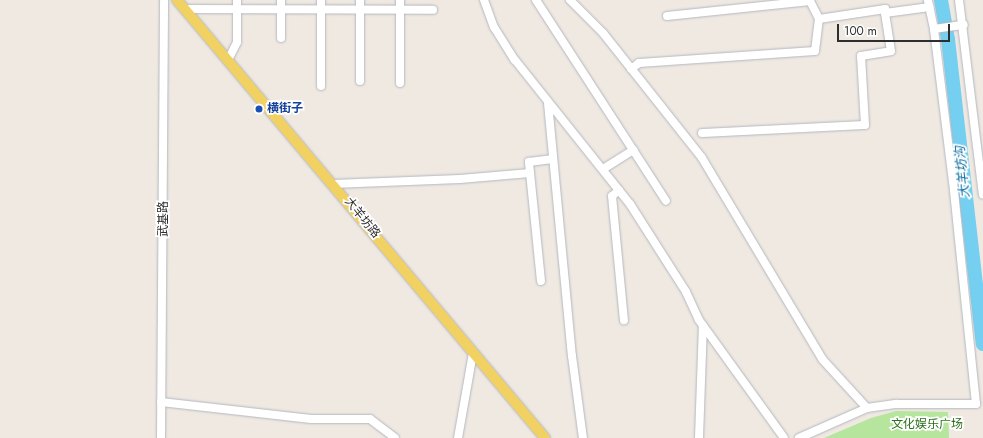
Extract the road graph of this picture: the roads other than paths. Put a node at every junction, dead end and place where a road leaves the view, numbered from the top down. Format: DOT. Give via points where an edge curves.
graph roads {
  1 [pos="164,0"];
  2 [pos="177,0"];
  3 [pos="237,0"];
  4 [pos="281,0"];
  5 [pos="321,0"];
  6 [pos="360,0"];
  7 [pos="400,0"];
  8 [pos="484,0"];
  9 [pos="536,0"];
  10 [pos="570,0"];
  11 [pos="958,0"];
  12 [pos="929,4"];
  13 [pos="185,10"];
  14 [pos="237,10"];
  15 [pos="281,10"];
  16 [pos="321,10"];
  17 [pos="360,10"];
  18 [pos="400,10"];
  19 [pos="433,10"];
  20 [pos="885,13"];
  21 [pos="667,16"];
  22 [pos="819,19"];
  23 [pos="963,25"];
  24 [pos="935,29"];
  25 [pos="281,38"];
  26 [pos="228,60"];
  27 [pos="631,69"];
  28 [pos="360,81"];
  29 [pos="400,83"];
  30 [pos="321,86"];
  31 [pos="548,102"];
  32 [pos="702,133"];
  33 [pos="633,150"];
  34 [pos="553,159"];
  35 [pos="603,169"];
  36 [pos="530,173"];
  37 [pos="334,184"];
  38 [pos="619,190"];
  39 [pos="983,195"];
  40 [pos="666,201"];
  41 [pos="541,281"];
  42 [pos="624,320"];
  43 [pos="703,326"];
  44 [pos="473,353"];
  45 [pos="161,402"];
  46 [pos="978,403"];
  47 [pos="867,408"];
  48 [pos="161,438"];
  49 [pos="395,438"];
  50 [pos="458,438"];
  51 [pos="545,438"];
  52 [pos="583,438"];
  53 [pos="699,438"];
  54 [pos="784,438"];
  55 [pos="799,438"];
  1 -- 45 [label="street, 武基路"];
  2 -- 13 [label="main road, 大羊坊路"];
  3 -- 14 [label="street"];
  4 -- 15 [label="street"];
  5 -- 16 [label="street"];
  6 -- 17 [label="street"];
  7 -- 18 [label="street"];
  8 -- 31 [label="street" via="494,27"];
  9 -- 33 [label="street"];
  10 -- 27 [label="street" via="603,34"];
  11 -- 23 [label="street"];
  12 -- 20 [label="street"];
  12 -- 24 [label="street"];
  13 -- 14 [label="street"];
  13 -- 26 [label="main road, 大羊坊路"];
  14 -- 15 [label="street"];
  14 -- 26 [label="street" via="237,42"];
  15 -- 16 [label="street"];
  15 -- 25 [label="street"];
  16 -- 17 [label="street"];
  16 -- 30 [label="street"];
  17 -- 18 [label="street"];
  17 -- 28 [label="street"];
  18 -- 19 [label="street"];
  18 -- 29 [label="street"];
  20 -- 22 [label="street" via="885,9"];
  20 -- 32 [label="street" via="891,51 861,56 864,125"];
  21 -- 22 [label="street" via="810,1"];
  22 -- 27 [label="street" via="815,51 639,63"];
  23 -- 24 [label="street"];
  23 -- 39 [label="street"];
  24 -- 46 [label="street"];
  26 -- 37 [label="main road, 大羊坊路"];
  27 -- 47 [label="street" via="702,158 823,360"];
  31 -- 34 [label="street"];
  31 -- 35 [label="street"];
  33 -- 35 [label="street"];
  33 -- 40 [label="street"];
  34 -- 36 [label="street" via="529,162"];
  34 -- 52 [label="street"];
  35 -- 38 [label="street"];
  36 -- 37 [label="street" via="460,179"];
  36 -- 41 [label="street"];
  37 -- 44 [label="main road, 大羊坊路"];
  38 -- 42 [label="street" via="612,196"];
  38 -- 43 [label="street" via="686,292"];
  43 -- 53 [label="street"];
  43 -- 54 [label="street"];
  44 -- 50 [label="street"];
  44 -- 51 [label="main road, 大羊坊路"];
  45 -- 48 [label="street, 武基路"];
  45 -- 49 [label="street" via="311,419 370,419"];
  46 -- 47 [label="street" via="897,404"];
  47 -- 55 [label="street"];
}
